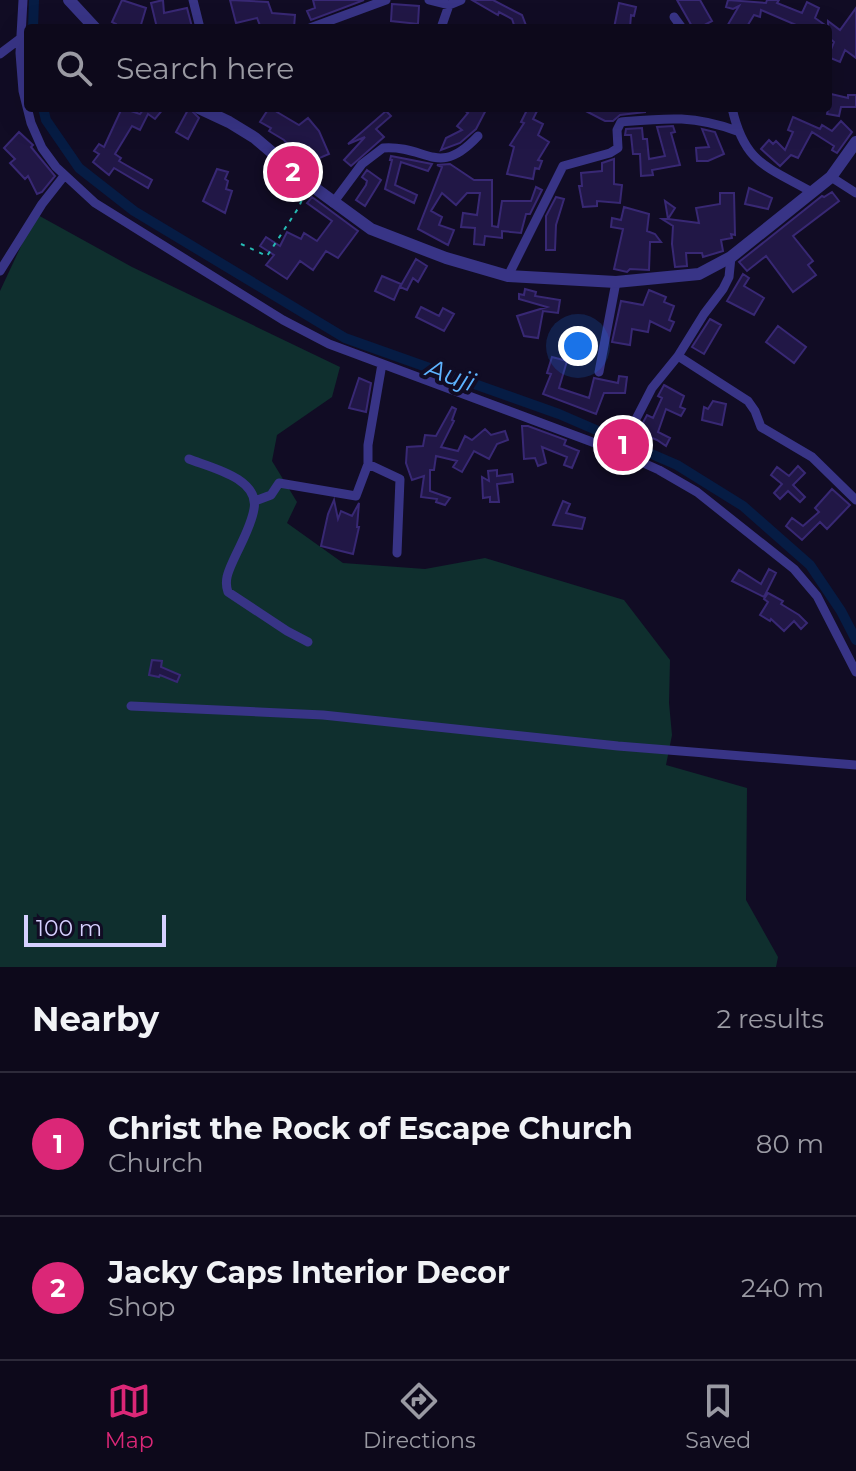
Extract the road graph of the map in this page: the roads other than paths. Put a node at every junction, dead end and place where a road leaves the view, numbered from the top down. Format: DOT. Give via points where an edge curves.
graph roads {
  1 [pos="23,0"];
  2 [pos="69,0"];
  3 [pos="193,0"];
  4 [pos="386,0"];
  5 [pos="429,0"];
  6 [pos="461,0"];
  7 [pos="449,5"];
  8 [pos="674,17"];
  9 [pos="91,24"];
  10 [pos="199,24"];
  11 [pos="321,24"];
  12 [pos="442,24"];
  13 [pos="679,24"];
  14 [pos="21,38"];
  15 [pos="0,54"];
  16 [pos="24,95"];
  17 [pos="28,112"];
  18 [pos="206,112"];
  19 [pos="733,112"];
  20 [pos="737,131"];
  21 [pos="478,136"];
  22 [pos="856,142"];
  23 [pos="64,176"];
  24 [pos="831,177"];
  25 [pos="810,191"];
  26 [pos="856,193"];
  27 [pos="333,203"];
  28 [pos="731,257"];
  29 [pos="0,271"];
  30 [pos="508,276"];
  31 [pos="616,282"];
  32 [pos="678,356"];
  33 [pos="382,364"];
  34 [pos="599,372"];
  35 [pos="620,450"];
  36 [pos="189,459"];
  37 [pos="368,464"];
  38 [pos="856,500"];
  39 [pos="255,501"];
  40 [pos="397,553"];
  41 [pos="308,642"];
  42 [pos="856,672"];
  43 [pos="131,706"];
  44 [pos="856,765"];
  1 -- 14 [label="street"];
  2 -- 9 [label="street"];
  3 -- 10 [label="street"];
  4 -- 11 [label="street"];
  5 -- 7 [label="street"];
  6 -- 7 [label="street"];
  7 -- 12 [label="street"];
  8 -- 13 [label="street"];
  14 -- 15 [label="street"];
  14 -- 16 [label="street"];
  17 -- 23 [label="street" via="42,148"];
  18 -- 27 [label="street" via="255,138"];
  19 -- 20 [label="street"];
  20 -- 25 [label="street" via="760,163"];
  20 -- 30 [label="street" via="675,117 621,122 618,148 563,166"];
  21 -- 27 [label="street" via="466,149 444,159 383,148 362,164"];
  22 -- 24 [label="street"];
  23 -- 29 [label="street"];
  23 -- 33 [label="street" via="95,203 283,320"];
  24 -- 25 [label="street"];
  24 -- 26 [label="street"];
  25 -- 28 [label="street"];
  27 -- 30 [label="street" via="371,229"];
  28 -- 31 [label="street" via="699,274"];
  28 -- 32 [label="street" via="723,289"];
  30 -- 31 [label="street"];
  31 -- 34 [label="street"];
  32 -- 35 [label="street" via="648,395"];
  32 -- 38 [label="street" via="748,401 761,427 812,457"];
  33 -- 35 [label="street"];
  33 -- 37 [label="street"];
  35 -- 42 [label="street" via="697,492 794,569 817,596"];
  36 -- 39 [label="street" via="244,483"];
  37 -- 39 [label="street" via="356,496 279,483 271,495"];
  37 -- 40 [label="street" via="400,479"];
  39 -- 41 [label="street" via="227,577 228,592"];
  43 -- 44 [label="street" via="309,713"];
}
